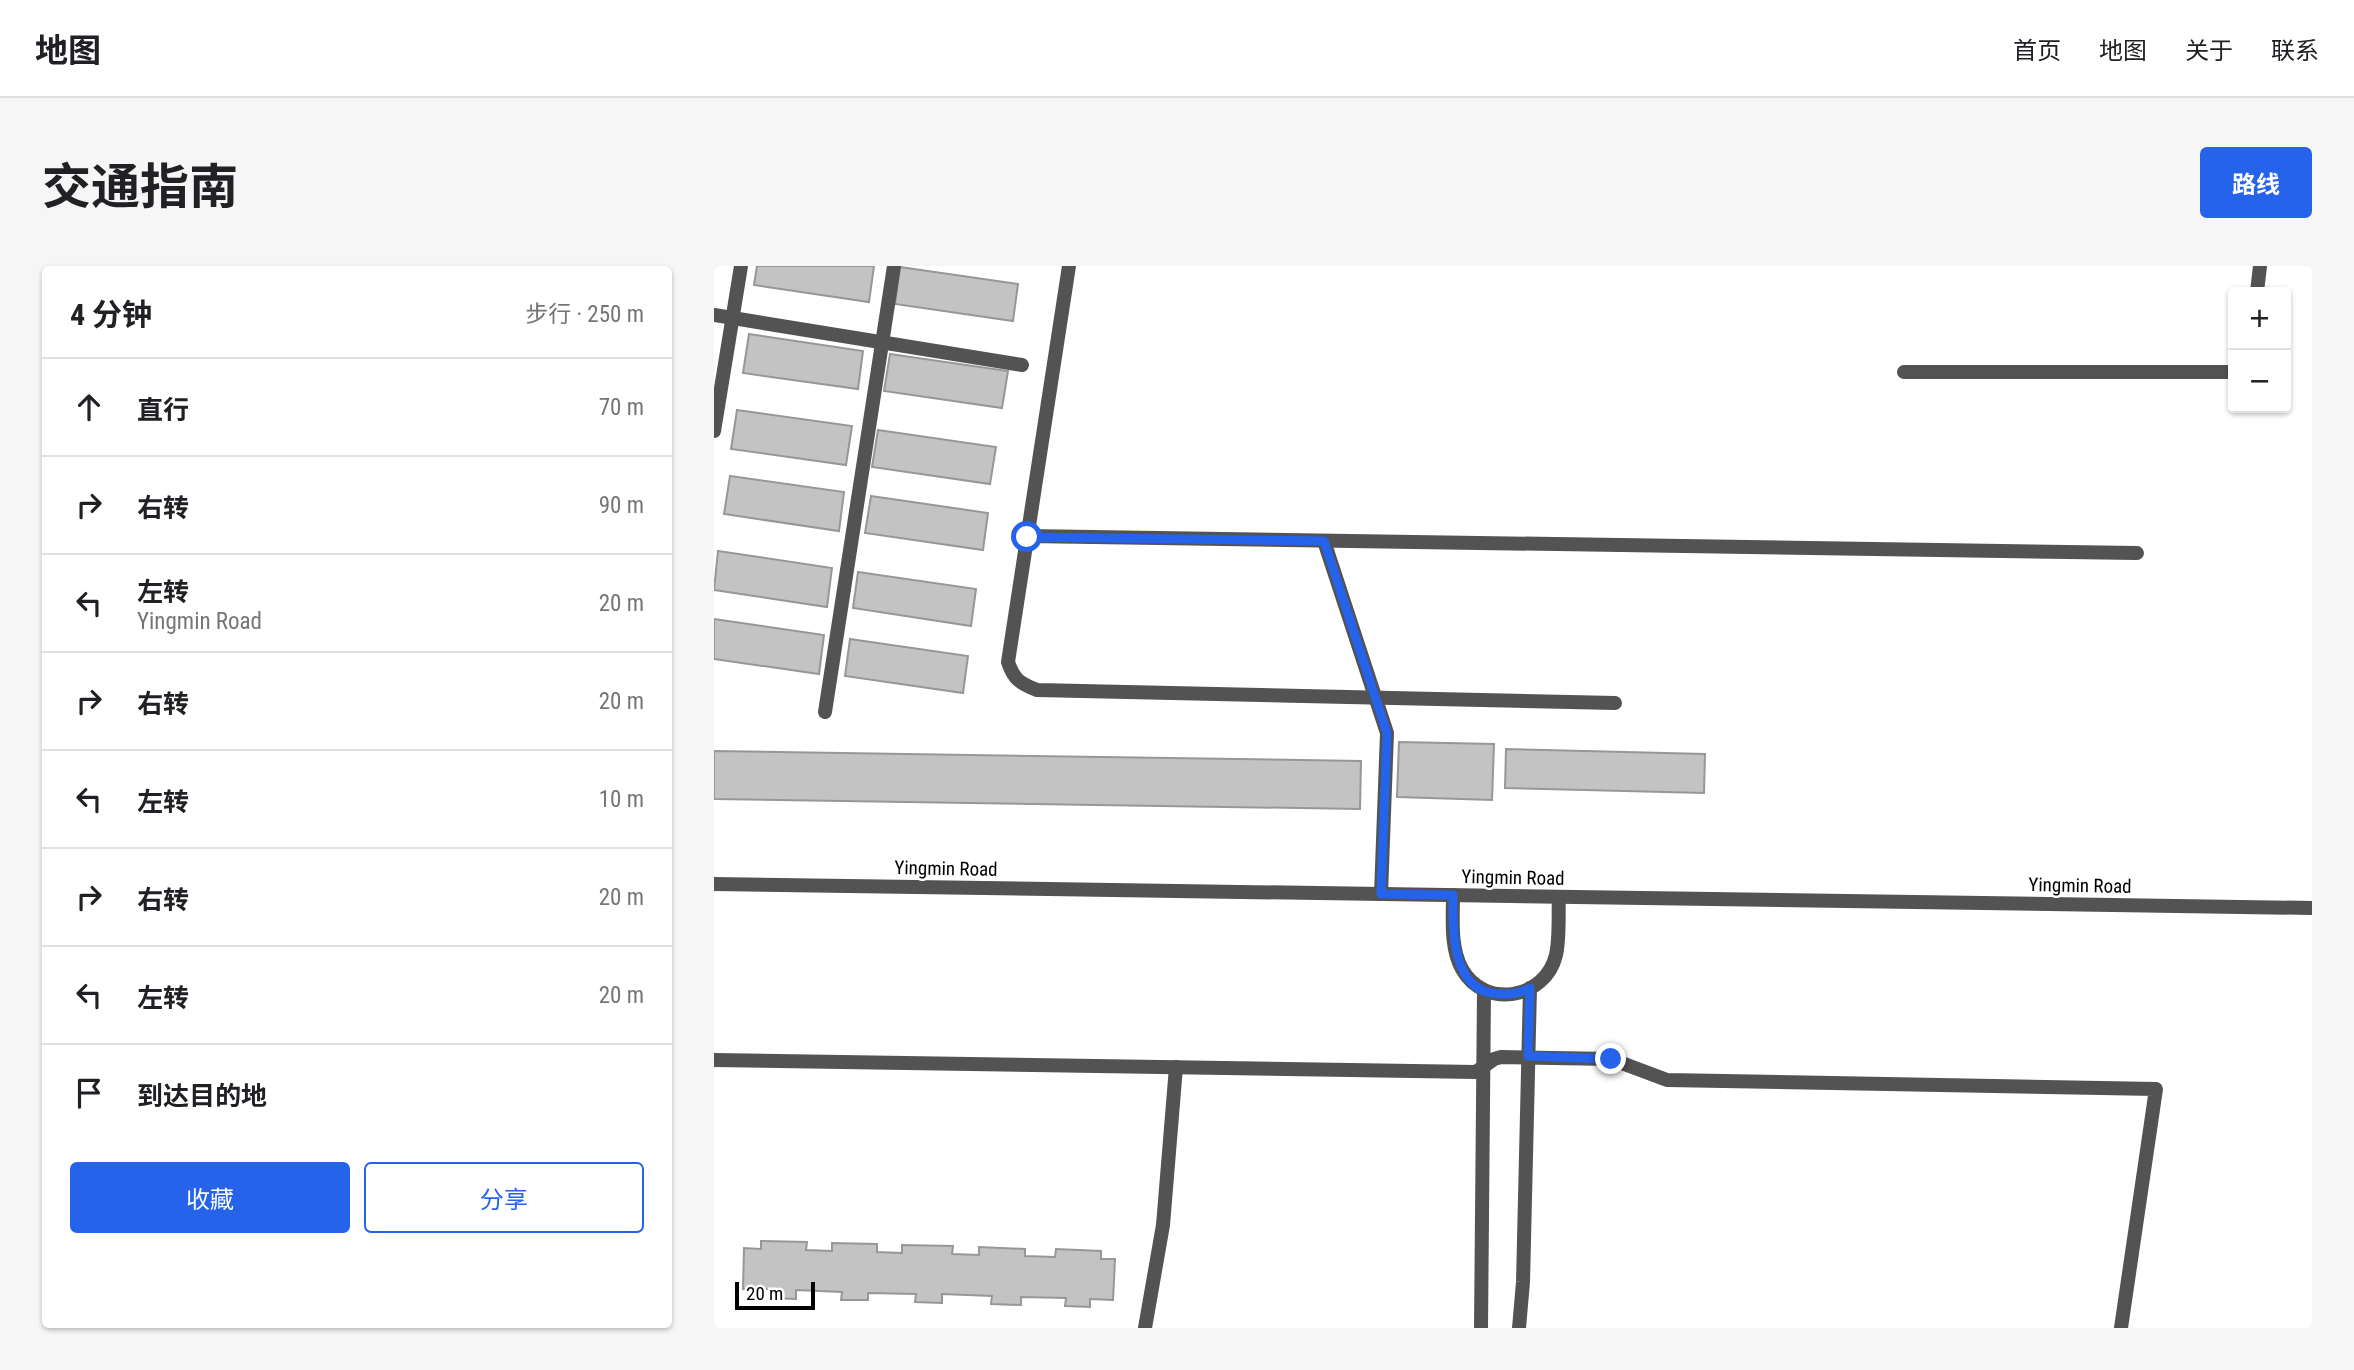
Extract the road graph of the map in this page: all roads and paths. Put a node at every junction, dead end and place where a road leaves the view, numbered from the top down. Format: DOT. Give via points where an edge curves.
graph roads {
  1 [pos="741,266"];
  2 [pos="894,266"];
  3 [pos="1069,266"];
  4 [pos="2260,266"];
  5 [pos="2258,287"];
  6 [pos="714,315"];
  7 [pos="732,318"];
  8 [pos="882,342"];
  9 [pos="1022,365"];
  10 [pos="1904,372"];
  11 [pos="2228,372"];
  12 [pos="714,430"];
  13 [pos="1027,537"];
  14 [pos="1324,541"];
  15 [pos="2137,554"];
  16 [pos="1376,698"];
  17 [pos="1615,703"];
  18 [pos="825,712"];
  19 [pos="714,884"];
  20 [pos="1381,894"];
  21 [pos="1453,895"];
  22 [pos="1559,897"];
  23 [pos="2312,908"];
  24 [pos="1530,988"];
  25 [pos="1484,990"];
  26 [pos="1528,1056"];
  27 [pos="714,1060"];
  28 [pos="1485,1066"];
  29 [pos="1176,1067"];
  30 [pos="1145,1328"];
  31 [pos="1481,1328"];
  32 [pos="1519,1328"];
  33 [pos="2121,1328"];
  1 -- 7 [label="street"];
  2 -- 8 [label="street"];
  3 -- 13 [label="street"];
  4 -- 5 [label="street"];
  6 -- 7 [label="street"];
  7 -- 8 [label="street"];
  7 -- 12 [label="street"];
  8 -- 9 [label="street"];
  8 -- 18 [label="street"];
  10 -- 11 [label="street"];
  13 -- 14 [label="street"];
  13 -- 16 [label="street" via="1008,662 1019,683 1037,690"];
  14 -- 15 [label="street"];
  14 -- 16 [label="street"];
  16 -- 17 [label="street"];
  16 -- 20 [label="street" via="1387,733"];
  19 -- 20 [label="street, Yingmin Road"];
  20 -- 21 [label="street, Yingmin Road"];
  21 -- 22 [label="street, Yingmin Road"];
  21 -- 25 [label="street" via="1453,940 1461,968"];
  22 -- 23 [label="street, Yingmin Road"];
  22 -- 24 [label="street" via="1556,955 1549,971"];
  24 -- 25 [label="street" via="1491,995"];
  24 -- 26 [label="street"];
  25 -- 28 [label="street"];
  26 -- 28 [label="street" via="1501,1057"];
  26 -- 32 [label="street"];
  26 -- 33 [label="street" via="1611,1059 1667,1080 2156,1089"];
  27 -- 29 [label="street"];
  28 -- 29 [label="street" via="1476,1072"];
  28 -- 31 [label="street"];
  29 -- 30 [label="street" via="1163,1225"];
}
